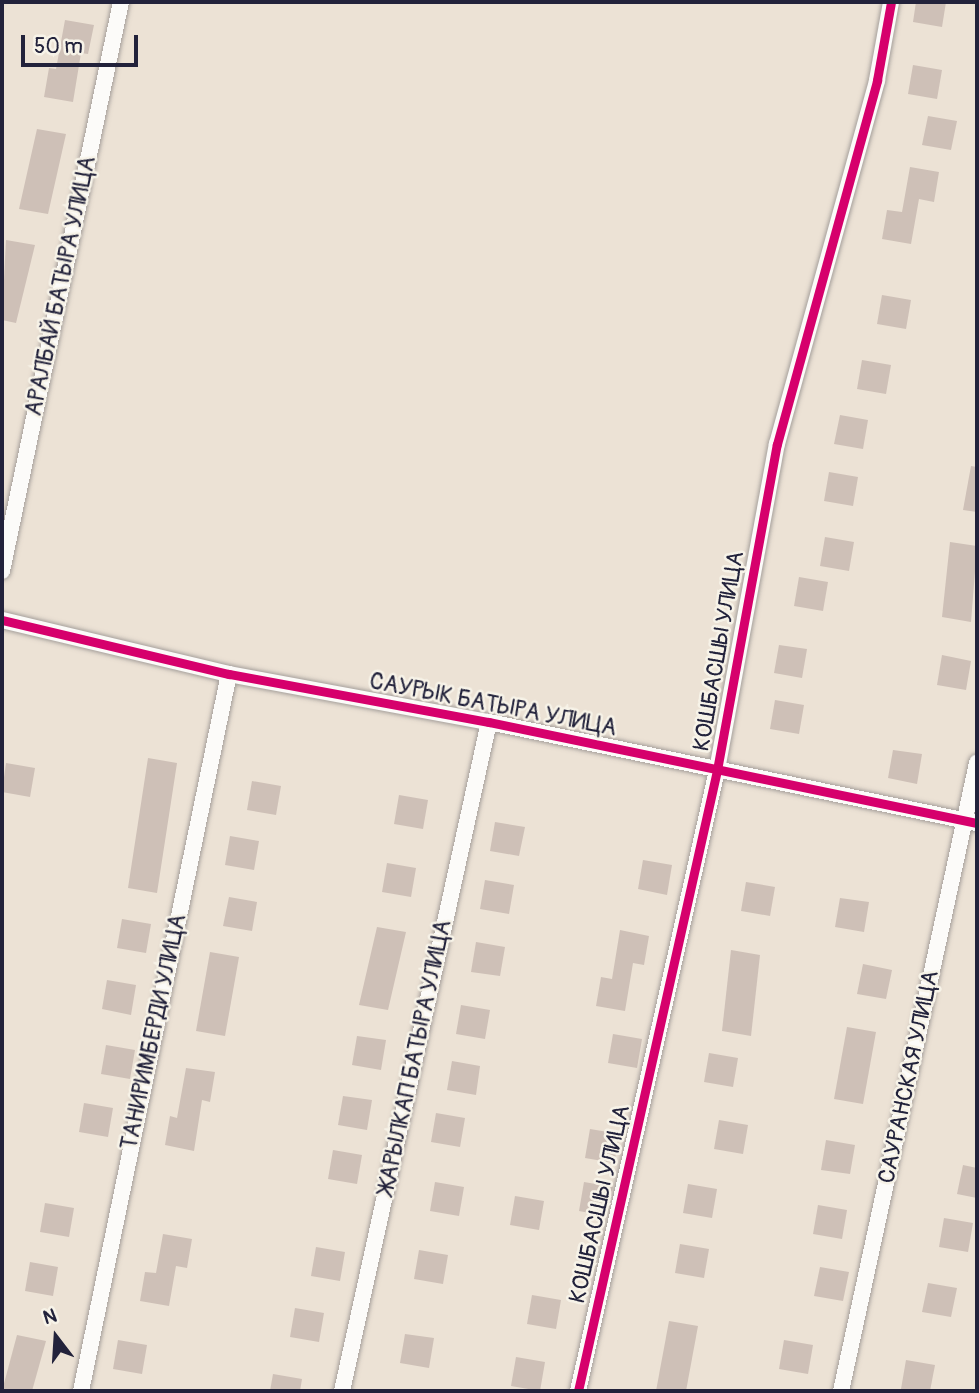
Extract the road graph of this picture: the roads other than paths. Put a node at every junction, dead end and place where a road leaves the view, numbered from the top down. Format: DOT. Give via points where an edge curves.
graph roads {
  1 [pos="121,2"];
  2 [pos="891,2"];
  3 [pos="2,571"];
  4 [pos="2,620"];
  5 [pos="229,674"];
  6 [pos="489,722"];
  7 [pos="977,763"];
  8 [pos="717,770"];
  9 [pos="971,822"];
  10 [pos="81,1391"];
  11 [pos="342,1391"];
  12 [pos="578,1391"];
  13 [pos="841,1391"];
  1 -- 3 [label="street, АРАЛБАЙ БАТЫРА УЛИЦА"];
  2 -- 8 [label="street, КОШБАСШЫ УЛИЦА" via="877,80 777,444"];
  4 -- 5 [label="street, САУРЫК БАТЫРА УЛИЦА"];
  5 -- 6 [label="street, САУРЫК БАТЫРА УЛИЦА"];
  5 -- 10 [label="street, ТАНИРИМБЕРДИ УЛИЦА"];
  6 -- 8 [label="street, САУРЫК БАТЫРА УЛИЦА"];
  6 -- 11 [label="street, ЖАРЫЛКАП БАТЫРА УЛИЦА"];
  7 -- 9 [label="street, САУРАНСКАЯ УЛИЦА"];
  8 -- 9 [label="street, САУРЫК БАТЫРА УЛИЦА"];
  8 -- 12 [label="street, КОШБАСШЫ УЛИЦА"];
  9 -- 13 [label="street, САУРАНСКАЯ УЛИЦА"];
}
